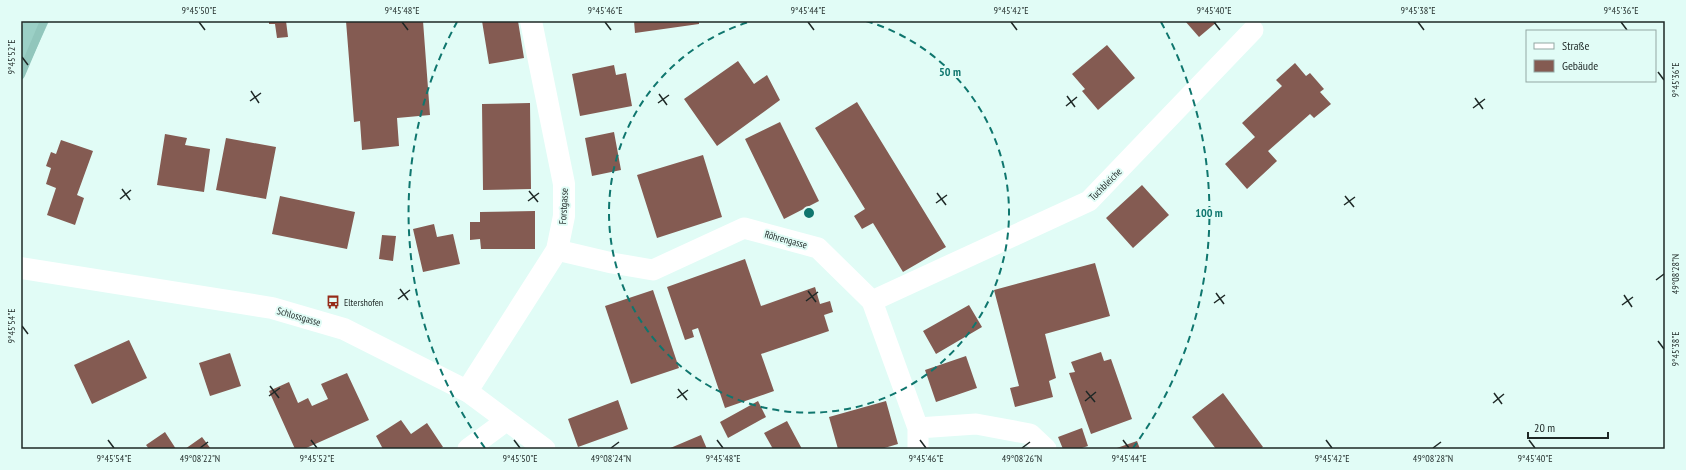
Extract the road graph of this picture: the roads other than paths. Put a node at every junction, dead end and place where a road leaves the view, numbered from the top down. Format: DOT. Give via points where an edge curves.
graph roads {
  1 [pos="531,21"];
  2 [pos="1253,30"];
  3 [pos="557,250"];
  4 [pos="21,268"];
  5 [pos="872,301"];
  6 [pos="467,391"];
  7 [pos="506,421"];
  8 [pos="918,428"];
  9 [pos="468,449"];
  10 [pos="545,449"];
  11 [pos="918,449"];
  12 [pos="1046,449"];
  1 -- 3 [label="street, Forstgasse" via="564,184 564,216"];
  2 -- 5 [label="street, Tuchbleiche" via="1089,201"];
  3 -- 5 [label="street, Röhrengasse" via="653,270 744,228 818,248"];
  3 -- 6 [label="street, Forstgasse"];
  4 -- 6 [label="street, Schlossgasse" via="272,308 344,329"];
  5 -- 8 [label="street, Röhrengasse"];
  6 -- 7 [label="street, Schlossgasse"];
  7 -- 9 [label="street"];
  7 -- 10 [label="street, Schlossgasse"];
  8 -- 11 [label="street, Röhrengasse"];
  8 -- 12 [label="street" via="976,424 1030,434"];
}
